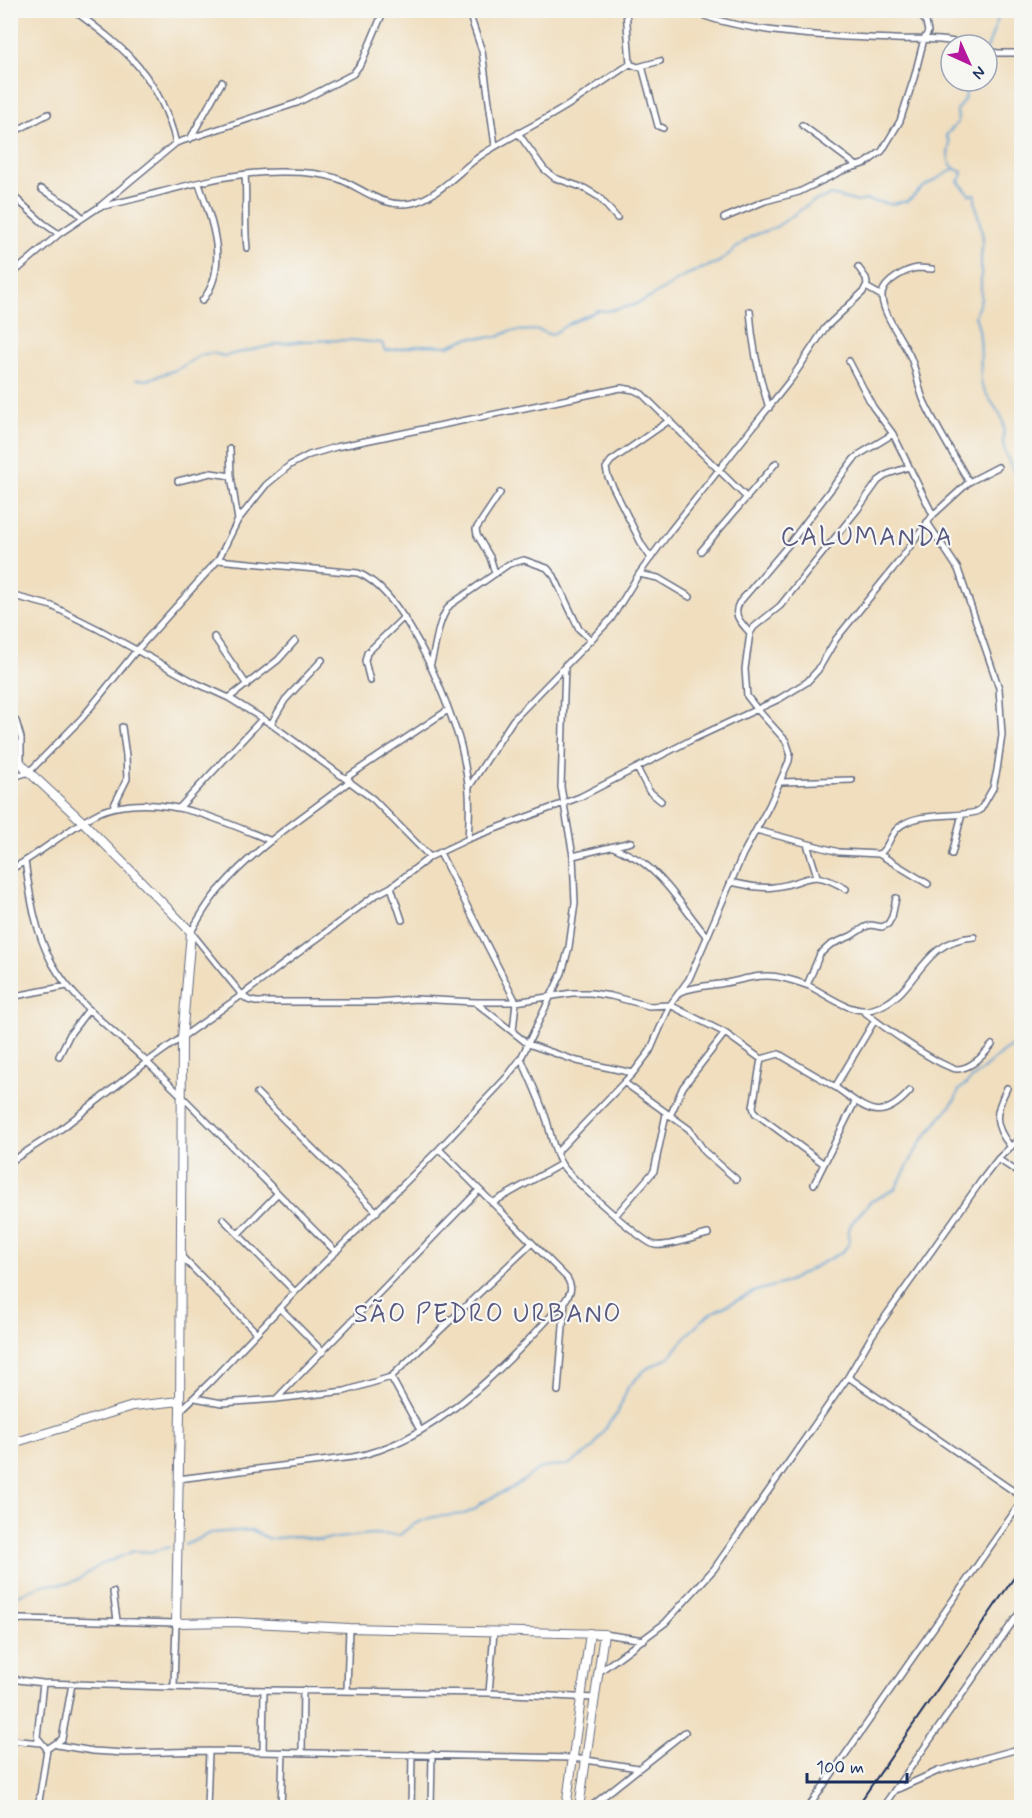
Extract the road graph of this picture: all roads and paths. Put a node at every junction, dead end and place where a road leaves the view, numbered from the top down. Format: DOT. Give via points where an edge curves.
graph roads {
  1 [pos="73,10"];
  2 [pos="384,10"];
  3 [pos="468,10"];
  4 [pos="626,10"];
  5 [pos="690,10"];
  6 [pos="917,10"];
  7 [pos="924,39"];
  8 [pos="939,39"];
  9 [pos="999,52"];
  10 [pos="1022,53"];
  11 [pos="660,61"];
  12 [pos="630,63"];
  13 [pos="642,66"];
  14 [pos="222,82"];
  15 [pos="48,114"];
  16 [pos="802,125"];
  17 [pos="663,128"];
  18 [pos="518,133"];
  19 [pos="10,134"];
  20 [pos="190,139"];
  21 [pos="176,143"];
  22 [pos="495,146"];
  23 [pos="857,166"];
  24 [pos="245,174"];
  25 [pos="199,184"];
  26 [pos="41,189"];
  27 [pos="10,193"];
  28 [pos="99,207"];
  29 [pos="82,217"];
  30 [pos="617,218"];
  31 [pos="724,218"];
  32 [pos="59,234"];
  33 [pos="247,248"];
  34 [pos="858,267"];
  35 [pos="932,269"];
  36 [pos="10,276"];
  37 [pos="866,287"];
  38 [pos="882,296"];
  39 [pos="202,301"];
  40 [pos="750,311"];
  41 [pos="849,361"];
  42 [pos="769,408"];
  43 [pos="670,420"];
  44 [pos="893,434"];
  45 [pos="230,449"];
  46 [pos="776,463"];
  47 [pos="998,466"];
  48 [pos="909,467"];
  49 [pos="718,469"];
  50 [pos="231,476"];
  51 [pos="178,481"];
  52 [pos="969,482"];
  53 [pos="500,493"];
  54 [pos="747,498"];
  55 [pos="933,515"];
  56 [pos="238,520"];
  57 [pos="927,522"];
  58 [pos="701,551"];
  59 [pos="651,558"];
  60 [pos="218,560"];
  61 [pos="495,573"];
  62 [pos="639,574"];
  63 [pos="10,595"];
  64 [pos="690,597"];
  65 [pos="404,617"];
  66 [pos="750,633"];
  67 [pos="214,637"];
  68 [pos="591,640"];
  69 [pos="295,641"];
  70 [pos="136,651"];
  71 [pos="322,660"];
  72 [pos="565,665"];
  73 [pos="430,666"];
  74 [pos="370,681"];
  75 [pos="247,685"];
  76 [pos="229,698"];
  77 [pos="448,710"];
  78 [pos="757,710"];
  79 [pos="262,719"];
  80 [pos="16,721"];
  81 [pos="271,724"];
  82 [pos="122,727"];
  83 [pos="10,751"];
  84 [pos="21,763"];
  85 [pos="637,768"];
  86 [pos="29,772"];
  87 [pos="10,778"];
  88 [pos="348,780"];
  89 [pos="852,780"];
  90 [pos="781,782"];
  91 [pos="469,787"];
  92 [pos="662,801"];
  93 [pos="564,804"];
  94 [pos="113,807"];
  95 [pos="180,807"];
  96 [pos="962,814"];
  97 [pos="83,822"];
  98 [pos="756,830"];
  99 [pos="468,839"];
  100 [pos="269,840"];
  101 [pos="631,842"];
  102 [pos="807,844"];
  103 [pos="613,847"];
  104 [pos="440,853"];
  105 [pos="879,854"];
  106 [pos="952,854"];
  107 [pos="573,856"];
  108 [pos="430,857"];
  109 [pos="25,861"];
  110 [pos="10,870"];
  111 [pos="817,876"];
  112 [pos="731,882"];
  113 [pos="928,884"];
  114 [pos="391,887"];
  115 [pos="846,889"];
  116 [pos="896,898"];
  117 [pos="402,920"];
  118 [pos="190,932"];
  119 [pos="707,936"];
  120 [pos="974,938"];
  121 [pos="807,985"];
  122 [pos="67,986"];
  123 [pos="680,992"];
  124 [pos="242,995"];
  125 [pos="553,995"];
  126 [pos="10,997"];
  127 [pos="475,1002"];
  128 [pos="516,1002"];
  129 [pos="670,1005"];
  130 [pos="88,1009"];
  131 [pos="862,1010"];
  132 [pos="875,1020"];
  133 [pos="513,1031"];
  134 [pos="725,1033"];
  135 [pos="182,1038"];
  136 [pos="528,1044"];
  137 [pos="992,1045"];
  138 [pos="59,1056"];
  139 [pos="521,1058"];
  140 [pos="761,1059"];
  141 [pos="147,1062"];
  142 [pos="633,1073"];
  143 [pos="625,1083"];
  144 [pos="834,1087"];
  145 [pos="1007,1088"];
  146 [pos="910,1091"];
  147 [pos="257,1093"];
  148 [pos="182,1096"];
  149 [pos="855,1102"];
  150 [pos="668,1115"];
  151 [pos="1022,1136"];
  152 [pos="1011,1146"];
  153 [pos="439,1149"];
  154 [pos="557,1152"];
  155 [pos="998,1159"];
  156 [pos="10,1162"];
  157 [pos="561,1164"];
  158 [pos="824,1164"];
  159 [pos="1022,1174"];
  160 [pos="736,1179"];
  161 [pos="814,1184"];
  162 [pos="479,1190"];
  163 [pos="278,1193"];
  164 [pos="492,1203"];
  165 [pos="377,1212"];
  166 [pos="615,1216"];
  167 [pos="223,1219"];
  168 [pos="708,1233"];
  169 [pos="238,1234"];
  170 [pos="532,1244"];
  171 [pos="336,1252"];
  172 [pos="181,1256"];
  173 [pos="295,1292"];
  174 [pos="565,1301"];
  175 [pos="280,1308"];
  176 [pos="256,1332"];
  177 [pos="322,1352"];
  178 [pos="391,1377"];
  179 [pos="848,1377"];
  180 [pos="558,1391"];
  181 [pos="195,1398"];
  182 [pos="276,1399"];
  183 [pos="180,1401"];
  184 [pos="180,1410"];
  185 [pos="420,1430"];
  186 [pos="10,1444"];
  187 [pos="178,1479"];
  188 [pos="1022,1499"];
  189 [pos="113,1592"];
  190 [pos="1022,1610"];
  191 [pos="117,1620"];
  192 [pos="10,1621"];
  193 [pos="176,1623"];
  194 [pos="349,1628"];
  195 [pos="494,1632"];
  196 [pos="590,1633"];
  197 [pos="603,1634"];
  198 [pos="644,1640"];
  199 [pos="599,1672"];
  200 [pos="10,1679"];
  201 [pos="43,1683"];
  202 [pos="72,1684"];
  203 [pos="174,1686"];
  204 [pos="264,1690"];
  205 [pos="303,1690"];
  206 [pos="347,1690"];
  207 [pos="489,1693"];
  208 [pos="581,1696"];
  209 [pos="595,1698"];
  210 [pos="685,1732"];
  211 [pos="10,1740"];
  212 [pos="40,1743"];
  213 [pos="57,1744"];
  214 [pos="1022,1748"];
  215 [pos="47,1749"];
  216 [pos="209,1751"];
  217 [pos="263,1752"];
  218 [pos="283,1752"];
  219 [pos="302,1752"];
  220 [pos="412,1754"];
  221 [pos="432,1754"];
  222 [pos="573,1758"];
  223 [pos="586,1759"];
  224 [pos="638,1768"];
  225 [pos="897,1790"];
  226 [pos="38,1808"];
  227 [pos="207,1808"];
  228 [pos="281,1808"];
  229 [pos="411,1808"];
  230 [pos="431,1808"];
  231 [pos="566,1808"];
  232 [pos="579,1808"];
  233 [pos="589,1808"];
  234 [pos="807,1808"];
  235 [pos="882,1808"];
  1 -- 21 [label="street" via="133,58 159,94"];
  2 -- 20 [label="street" via="362,62 352,74 297,103"];
  3 -- 22 [label="street" via="482,51"];
  4 -- 12 [label="street"];
  5 -- 7 [label="street" via="751,27"];
  6 -- 7 [label="street" via="928,28"];
  7 -- 8 [label="street"];
  7 -- 23 [label="street" via="900,121 882,151"];
  9 -- 10 [label="street"];
  11 -- 13 [label="street"];
  12 -- 13 [label="street"];
  12 -- 18 [label="street" via="568,106"];
  13 -- 17 [label="street" via="658,126"];
  14 -- 20 [label="street"];
  15 -- 19 [label="street"];
  16 -- 23 [label="street"];
  18 -- 22 [label="street"];
  18 -- 30 [label="street" via="544,170 599,197"];
  20 -- 21 [label="street"];
  21 -- 28 [label="street"];
  22 -- 24 [label="street" via="432,195 413,203 395,205 382,201 334,178 286,172"];
  23 -- 31 [label="street" via="799,192"];
  24 -- 25 [label="street"];
  24 -- 33 [label="street"];
  25 -- 28 [label="street"];
  25 -- 39 [label="street" via="213,225 217,260"];
  26 -- 29 [label="street"];
  27 -- 32 [label="street"];
  28 -- 29 [label="street"];
  29 -- 32 [label="street"];
  32 -- 36 [label="street"];
  34 -- 37 [label="street" via="866,278"];
  35 -- 38 [label="street" via="905,272 883,290"];
  37 -- 38 [label="street"];
  37 -- 42 [label="street" via="825,328"];
  38 -- 52 [label="street" via="912,359 922,398"];
  40 -- 42 [label="street"];
  41 -- 44 [label="street" via="873,407"];
  42 -- 49 [label="street"];
  43 -- 49 [label="street"];
  43 -- 56 [label="street" via="642,394 621,388 336,447 290,465 266,485"];
  43 -- 59 [label="street" via="606,468"];
  44 -- 48 [label="street"];
  44 -- 66 [label="street" via="854,459 739,603 737,617"];
  45 -- 50 [label="street"];
  46 -- 54 [label="street"];
  47 -- 52 [label="street"];
  48 -- 55 [label="street"];
  48 -- 66 [label="street" via="878,481 780,606"];
  49 -- 54 [label="street"];
  49 -- 59 [label="street"];
  50 -- 51 [label="street" via="212,473"];
  50 -- 56 [label="street"];
  52 -- 55 [label="street"];
  53 -- 61 [label="street" via="476,529"];
  54 -- 58 [label="street"];
  55 -- 57 [label="street"];
  56 -- 60 [label="street"];
  57 -- 78 [label="street" via="836,639 818,670 807,682"];
  57 -- 96 [label="street" via="958,569 999,688 1002,708 1002,735 993,788 981,808"];
  59 -- 62 [label="street"];
  60 -- 65 [label="street" via="358,573 373,582"];
  60 -- 70 [label="street"];
  61 -- 68 [label="street" via="519,560 547,568 579,629"];
  61 -- 73 [label="street" via="459,597 443,614"];
  62 -- 64 [label="street" via="658,578"];
  62 -- 68 [label="street" via="611,619"];
  63 -- 70 [label="street" via="52,606"];
  65 -- 73 [label="street"];
  65 -- 74 [label="street" via="367,653"];
  66 -- 78 [label="street" via="745,686"];
  67 -- 75 [label="street"];
  68 -- 72 [label="street"];
  69 -- 75 [label="street"];
  70 -- 76 [label="street"];
  70 -- 86 [label="street" via="82,718"];
  71 -- 81 [label="street" via="285,700"];
  72 -- 91 [label="street" via="513,720"];
  72 -- 93 [label="street" via="561,763"];
  73 -- 77 [label="street"];
  75 -- 76 [label="street"];
  76 -- 79 [label="street"];
  77 -- 88 [label="street"];
  77 -- 91 [label="street"];
  78 -- 85 [label="street"];
  78 -- 90 [label="street" via="789,747 789,761"];
  79 -- 81 [label="street"];
  79 -- 95 [label="street"];
  80 -- 84 [label="street"];
  81 -- 88 [label="street"];
  82 -- 94 [label="street" via="127,780"];
  83 -- 84 [label="street"];
  84 -- 86 [label="street"];
  85 -- 92 [label="street" via="649,792"];
  85 -- 93 [label="street"];
  86 -- 87 [label="street"];
  86 -- 97 [label="street"];
  88 -- 100 [label="street"];
  88 -- 108 [label="street" via="373,799"];
  89 -- 90 [label="street"];
  90 -- 98 [label="street"];
  91 -- 99 [label="street"];
  93 -- 99 [label="street"];
  93 -- 107 [label="street"];
  94 -- 95 [label="street"];
  94 -- 97 [label="street"];
  95 -- 100 [label="street"];
  96 -- 105 [label="street" via="936,815 898,827"];
  96 -- 106 [label="street"];
  97 -- 109 [label="street"];
  97 -- 118 [label="street"];
  98 -- 102 [label="street"];
  98 -- 112 [label="street"];
  99 -- 104 [label="street"];
  100 -- 118 [label="street" via="217,892"];
  101 -- 103 [label="street"];
  102 -- 105 [label="street" via="839,852"];
  102 -- 111 [label="street"];
  103 -- 107 [label="street"];
  103 -- 119 [label="street" via="656,874"];
  104 -- 108 [label="street"];
  104 -- 128 [label="street"];
  105 -- 113 [label="street"];
  107 -- 125 [label="street" via="575,903 569,947"];
  108 -- 114 [label="street"];
  109 -- 110 [label="street"];
  109 -- 122 [label="street" via="42,940"];
  111 -- 112 [label="street" via="772,888"];
  111 -- 115 [label="street"];
  112 -- 119 [label="street"];
  114 -- 117 [label="street"];
  114 -- 124 [label="street"];
  116 -- 121 [label="street" via="888,924 864,927 820,954"];
  118 -- 124 [label="street"];
  118 -- 135 [label="street"];
  119 -- 123 [label="street" via="690,979"];
  120 -- 131 [label="street" via="940,947 891,1000"];
  121 -- 123 [label="street" via="764,975"];
  121 -- 131 [label="street"];
  122 -- 126 [label="street"];
  122 -- 130 [label="street"];
  123 -- 129 [label="street"];
  124 -- 127 [label="street" via="256,1002"];
  124 -- 135 [label="street"];
  125 -- 128 [label="street"];
  125 -- 129 [label="street" via="591,993 649,1006"];
  125 -- 136 [label="street"];
  127 -- 128 [label="street"];
  127 -- 133 [label="street"];
  128 -- 133 [label="street"];
  129 -- 134 [label="street"];
  129 -- 142 [label="street" via="650,1051"];
  130 -- 138 [label="street"];
  130 -- 141 [label="street"];
  131 -- 132 [label="street"];
  132 -- 137 [label="street" via="955,1069 972,1063"];
  132 -- 144 [label="street"];
  133 -- 136 [label="street"];
  134 -- 140 [label="street"];
  134 -- 150 [label="street" via="683,1087"];
  135 -- 141 [label="street"];
  135 -- 148 [label="street"];
  136 -- 139 [label="street"];
  136 -- 142 [label="street" via="577,1062"];
  139 -- 153 [label="street"];
  139 -- 154 [label="street"];
  140 -- 144 [label="street" via="779,1054"];
  140 -- 158 [label="street" via="755,1113"];
  141 -- 148 [label="street"];
  141 -- 156 [label="street" via="61,1129"];
  142 -- 143 [label="street"];
  143 -- 150 [label="street"];
  143 -- 154 [label="street"];
  144 -- 149 [label="street"];
  145 -- 152 [label="street" via="997,1109 997,1124"];
  146 -- 149 [label="street" via="884,1110"];
  147 -- 165 [label="street"];
  148 -- 163 [label="street"];
  148 -- 172 [label="street"];
  149 -- 158 [label="street"];
  150 -- 160 [label="street" via="689,1129 705,1152"];
  150 -- 166 [label="street" via="654,1171"];
  151 -- 152 [label="street"];
  152 -- 155 [label="street"];
  153 -- 162 [label="street"];
  153 -- 165 [label="street"];
  154 -- 157 [label="street"];
  155 -- 159 [label="street"];
  155 -- 179 [label="street" via="873,1334"];
  157 -- 164 [label="street"];
  157 -- 166 [label="street"];
  158 -- 161 [label="street"];
  162 -- 164 [label="street"];
  162 -- 177 [label="street"];
  163 -- 169 [label="street"];
  163 -- 171 [label="street"];
  164 -- 170 [label="street"];
  165 -- 171 [label="street"];
  166 -- 168 [label="street" via="655,1245"];
  167 -- 169 [label="street"];
  169 -- 173 [label="street"];
  170 -- 174 [label="street" via="567,1278 571,1293"];
  170 -- 178 [label="street"];
  171 -- 173 [label="street"];
  172 -- 176 [label="street"];
  172 -- 183 [label="street"];
  173 -- 175 [label="street"];
  174 -- 180 [label="street"];
  174 -- 185 [label="street" via="474,1391"];
  175 -- 176 [label="street"];
  175 -- 177 [label="street"];
  176 -- 181 [label="street"];
  177 -- 182 [label="street"];
  178 -- 182 [label="street" via="345,1391"];
  178 -- 185 [label="street"];
  179 -- 188 [label="street"];
  179 -- 198 [label="street" via="714,1569 686,1602"];
  181 -- 182 [label="street" via="222,1403"];
  181 -- 184 [label="street"];
  183 -- 184 [label="street"];
  183 -- 186 [label="street" via="133,1406"];
  184 -- 187 [label="street"];
  185 -- 187 [label="street" via="373,1453"];
  187 -- 193 [label="street"];
  188 -- 234 [label="street"];
  189 -- 191 [label="street"];
  190 -- 225 [label="street"];
  191 -- 192 [label="street"];
  191 -- 193 [label="street"];
  193 -- 194 [label="street"];
  193 -- 203 [label="street"];
  194 -- 195 [label="street"];
  194 -- 206 [label="street"];
  195 -- 196 [label="street"];
  195 -- 207 [label="street"];
  196 -- 197 [label="street"];
  196 -- 208 [label="street"];
  197 -- 198 [label="street"];
  197 -- 199 [label="street"];
  198 -- 199 [label="street"];
  199 -- 209 [label="street"];
  200 -- 201 [label="street"];
  201 -- 202 [label="street"];
  201 -- 212 [label="street"];
  202 -- 203 [label="street"];
  202 -- 213 [label="street" via="66,1728"];
  203 -- 204 [label="street"];
  204 -- 205 [label="street"];
  204 -- 217 [label="street"];
  205 -- 206 [label="street"];
  205 -- 219 [label="street"];
  206 -- 207 [label="street"];
  207 -- 208 [label="street"];
  208 -- 209 [label="street"];
  208 -- 222 [label="street"];
  209 -- 223 [label="street"];
  210 -- 224 [label="street"];
  211 -- 212 [label="street"];
  212 -- 215 [label="street"];
  213 -- 215 [label="street"];
  213 -- 216 [label="street" via="125,1753"];
  214 -- 225 [label="street" via="938,1772"];
  215 -- 226 [label="street"];
  216 -- 217 [label="street"];
  216 -- 227 [label="street"];
  217 -- 218 [label="street"];
  218 -- 219 [label="street"];
  218 -- 228 [label="street"];
  219 -- 220 [label="street"];
  220 -- 221 [label="street"];
  220 -- 229 [label="street"];
  221 -- 222 [label="street"];
  221 -- 230 [label="street"];
  222 -- 223 [label="street"];
  222 -- 231 [label="street"];
  223 -- 224 [label="street"];
  223 -- 232 [label="street"];
  224 -- 233 [label="street"];
  225 -- 235 [label="street"];
}
